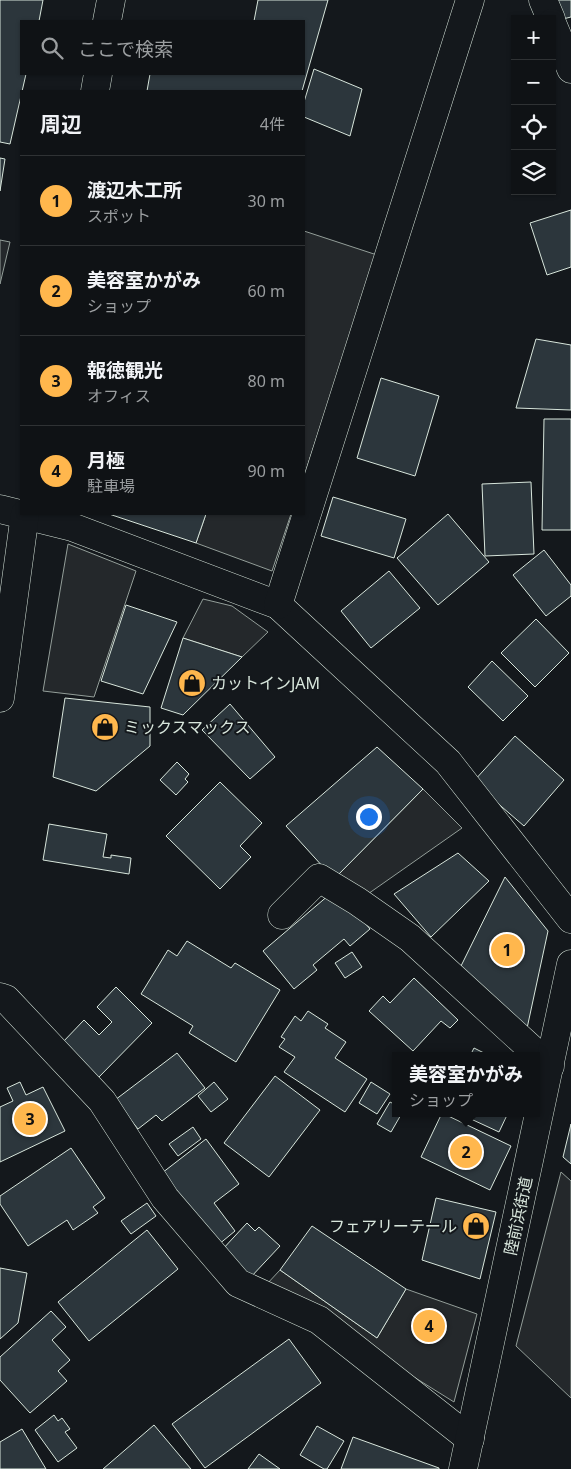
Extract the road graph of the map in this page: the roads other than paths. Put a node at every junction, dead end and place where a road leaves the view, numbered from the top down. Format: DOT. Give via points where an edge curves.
graph roads {
  1 [pos="110,0"];
  2 [pos="470,0"];
  3 [pos="543,0"];
  4 [pos="549,15"];
  5 [pos="107,20"];
  6 [pos="556,33"];
  7 [pos="571,70"];
  8 [pos="98,75"];
  9 [pos="96,90"];
  10 [pos="17,513"];
  11 [pos="25,515"];
  12 [pos="278,605"];
  13 [pos="0,698"];
  14 [pos="282,915"];
  15 [pos="571,919"];
  16 [pos="571,964"];
  17 [pos="0,997"];
  18 [pos="535,1052"];
  19 [pos="540,1057"];
  20 [pos="550,1066"];
  21 [pos="540,1113"];
  22 [pos="539,1117"];
  23 [pos="470,1439"];
  24 [pos="463,1469"];
  1 -- 5 [label="street"];
  2 -- 12 [label="street"];
  3 -- 4 [label="street"];
  6 -- 7 [label="street"];
  8 -- 9 [label="street"];
  10 -- 13 [label="street"];
  11 -- 12 [label="street" via="72,527"];
  12 -- 15 [label="street" via="448,762"];
  14 -- 18 [label="street" via="320,878 410,938"];
  16 -- 20 [label="street, 陸前浜街道"];
  17 -- 23 [label="street" via="26,1019 102,1101 165,1198 238,1283 319,1320"];
  19 -- 20 [label="street"];
  20 -- 21 [label="street, 陸前浜街道"];
  22 -- 23 [label="street, 陸前浜街道"];
  23 -- 24 [label="street, 陸前浜街道"];
}
